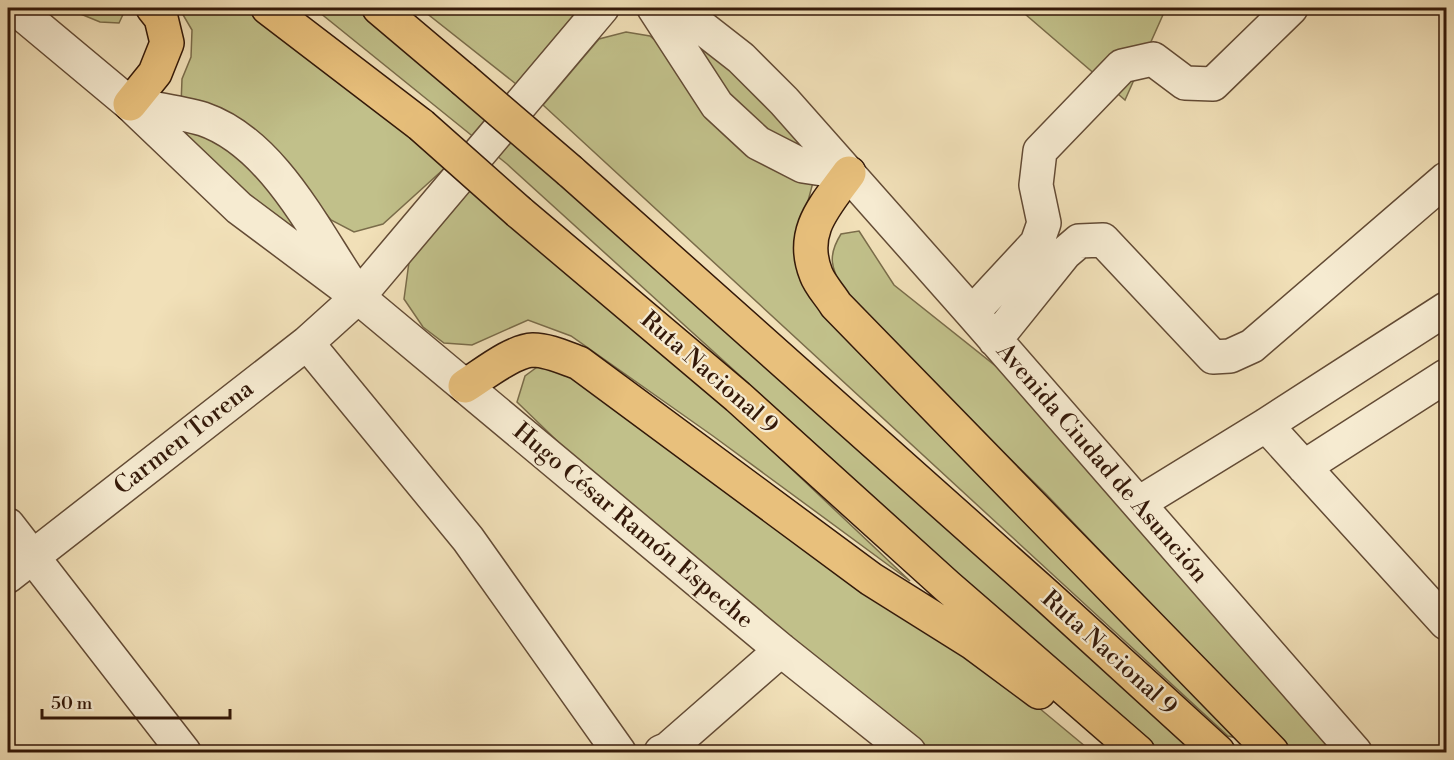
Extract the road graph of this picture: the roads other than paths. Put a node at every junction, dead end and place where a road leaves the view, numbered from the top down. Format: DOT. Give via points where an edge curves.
graph roads {
  1 [pos="15,8"];
  2 [pos="153,8"];
  3 [pos="268,8"];
  4 [pos="379,8"];
  5 [pos="602,8"];
  6 [pos="654,8"];
  7 [pos="677,8"];
  8 [pos="1291,8"];
  9 [pos="130,104"];
  10 [pos="849,173"];
  11 [pos="1446,179"];
  12 [pos="358,297"];
  13 [pos="1446,309"];
  14 [pos="972,313"];
  15 [pos="995,340"];
  16 [pos="307,343"];
  17 [pos="1446,376"];
  18 [pos="465,386"];
  19 [pos="1266,425"];
  20 [pos="1304,467"];
  21 [pos="1139,503"];
  22 [pos="8,525"];
  23 [pos="20,566"];
  24 [pos="1446,623"];
  25 [pos="781,650"];
  26 [pos="184,753"];
  27 [pos="619,753"];
  28 [pos="661,753"];
  29 [pos="909,753"];
  30 [pos="1121,753"];
  31 [pos="1138,753"];
  32 [pos="1218,753"];
  33 [pos="1272,753"];
  34 [pos="1355,753"];
  1 -- 9 [label="street, Hugo César Ramón Espeche"];
  2 -- 9 [label="highway" via="161,18 167,43 155,73"];
  3 -- 31 [label="highway, Ruta Nacional 9, bridge" via="421,125 738,397"];
  4 -- 32 [label="highway, Ruta Nacional 9, bridge" via="570,171"];
  5 -- 12 [label="street, Carmen Torena"];
  6 -- 10 [label="street" via="717,105 758,143 803,166"];
  7 -- 10 [label="street, Avenida Ciudad de Asunción" via="741,58"];
  8 -- 14 [label="street" via="1213,84 1185,83 1153,59 1122,66 1040,151 1036,185 1044,224 1037,243"];
  9 -- 12 [label="street, Hugo César Ramón Espeche" via="239,208"];
  9 -- 12 [label="street, Hugo César Ramón Espeche" via="202,119 228,131 254,150 293,196"];
  10 -- 14 [label="street, Avenida Ciudad de Asunción"];
  10 -- 33 [label="highway" via="813,225 811,247 816,274 836,305"];
  11 -- 15 [label="street" via="1252,346 1230,356 1213,357 1103,240 1078,241 1065,253"];
  12 -- 16 [label="street, Carmen Torena"];
  12 -- 18 [label="street, Hugo César Ramón Espeche"];
  13 -- 19 [label="street"];
  14 -- 15 [label="street, Avenida Ciudad de Asunción"];
  15 -- 21 [label="street, Avenida Ciudad de Asunción"];
  16 -- 23 [label="street, Carmen Torena"];
  16 -- 27 [label="street" via="468,539"];
  17 -- 20 [label="street"];
  18 -- 25 [label="street, Hugo César Ramón Espeche"];
  18 -- 30 [label="highway" via="515,355 532,350 579,363 871,579 973,643"];
  19 -- 20 [label="street"];
  19 -- 21 [label="street"];
  20 -- 24 [label="street"];
  21 -- 34 [label="street, Avenida Ciudad de Asunción"];
  22 -- 23 [label="street"];
  23 -- 26 [label="street"];
  25 -- 28 [label="street"];
  25 -- 29 [label="street, Hugo César Ramón Espeche"];
}
